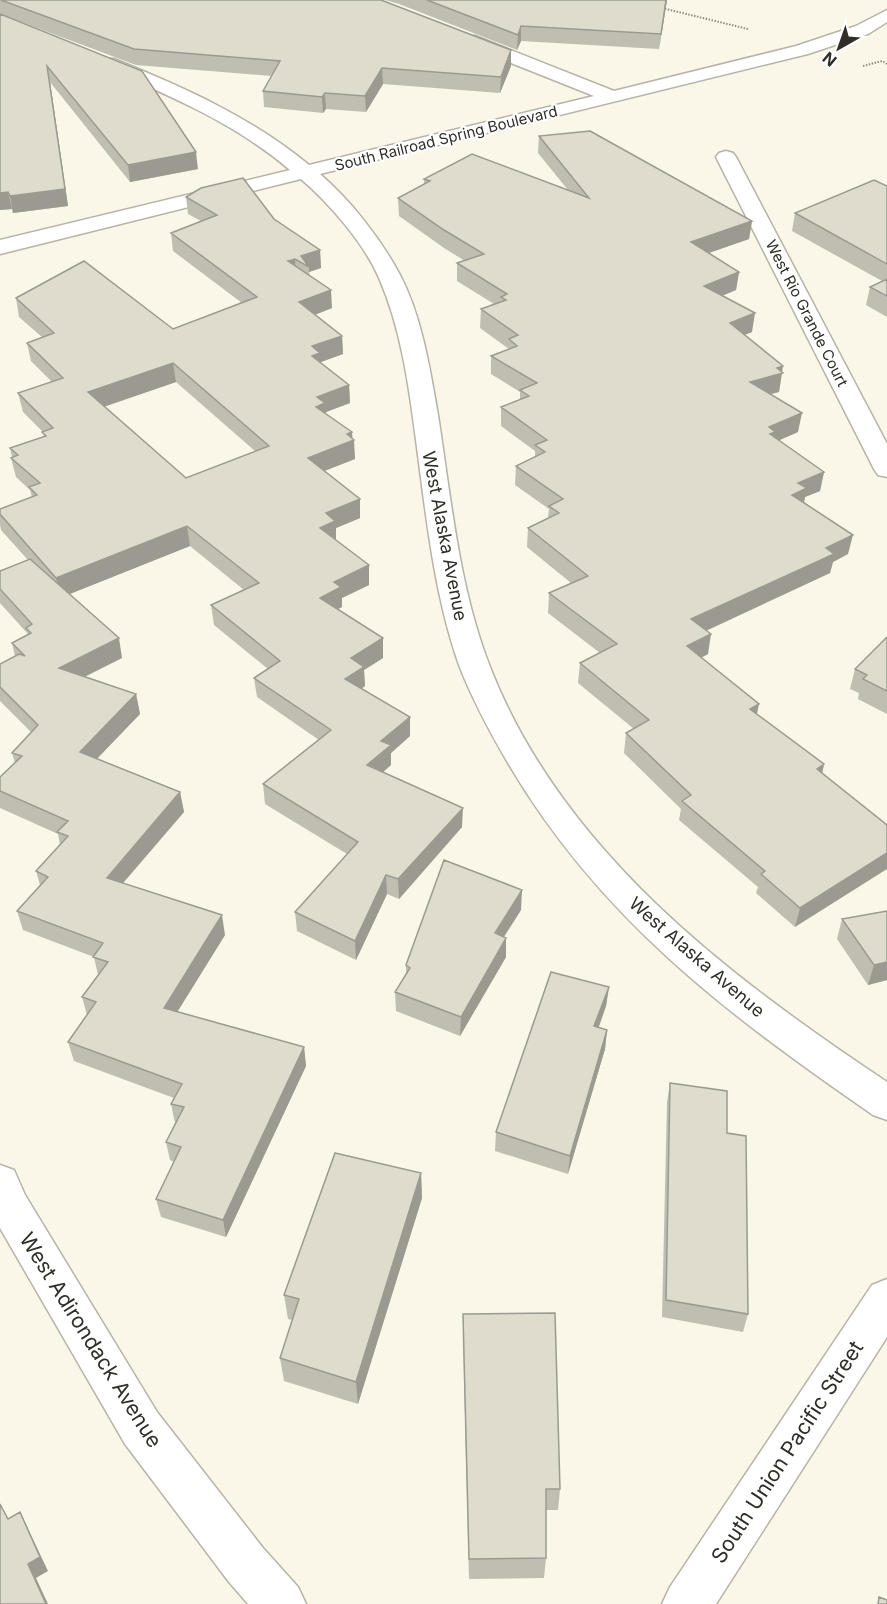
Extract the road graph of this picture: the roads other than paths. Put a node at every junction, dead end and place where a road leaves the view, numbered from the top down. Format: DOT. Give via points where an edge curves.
graph roads {
  1 [pos="887,15"];
  2 [pos="458,35"];
  3 [pos="95,58"];
  4 [pos="614,97"];
  5 [pos="726,157"];
  6 [pos="306,172"];
  7 [pos="0,247"];
  8 [pos="887,469"];
  9 [pos="887,1103"];
  10 [pos="0,1183"];
  11 [pos="887,1299"];
  12 [pos="280,1604"];
  13 [pos="687,1604"];
  1 -- 4 [label="street, South Railroad Spring Boulevard" via="825,44"];
  2 -- 4 [label="street"];
  3 -- 6 [label="street, West Alaska Avenue" via="224,115"];
  4 -- 6 [label="street, South Railroad Spring Boulevard"];
  5 -- 8 [label="street, West Rio Grande Court"];
  6 -- 7 [label="street, South Railroad Spring Boulevard"];
  6 -- 9 [label="street, West Alaska Avenue" via="351,217 390,277 414,353 462,624 483,685 516,748 562,819 611,879 670,938 812,1053"];
  10 -- 12 [label="street, West Adirondack Avenue" via="9,1205 141,1428"];
  11 -- 13 [label="street, South Union Pacific Street"];
}
